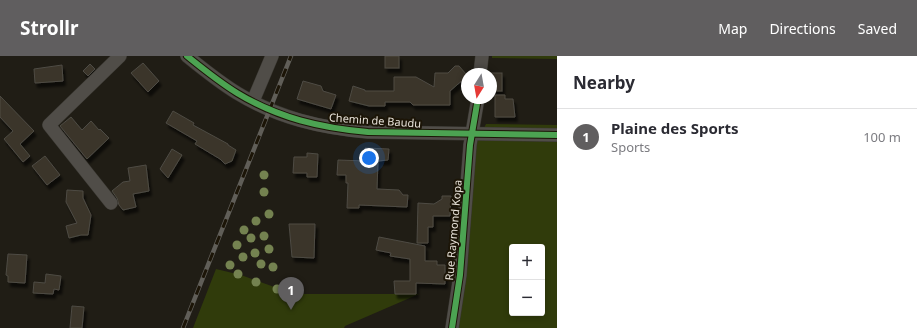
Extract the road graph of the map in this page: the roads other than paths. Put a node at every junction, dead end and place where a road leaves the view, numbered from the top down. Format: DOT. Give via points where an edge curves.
graph roads {
  1 [pos="120,56"];
  2 [pos="187,56"];
  3 [pos="272,56"];
  4 [pos="482,56"];
  5 [pos="481,68"];
  6 [pos="253,102"];
  7 [pos="477,104"];
  8 [pos="471,134"];
  9 [pos="557,135"];
  10 [pos="111,203"];
  11 [pos="452,328"];
  1 -- 10 [label="street" via="49,125"];
  2 -- 6 [label="street, Chemin de Baudu" via="225,85"];
  3 -- 6 [label="street"];
  4 -- 5 [label="street"];
  6 -- 8 [label="street, Chemin de Baudu" via="284,116 318,126 368,132"];
  7 -- 8 [label="street, Rue Raymond Kopa"];
  8 -- 9 [label="street, Chemin de Baudu"];
  8 -- 11 [label="street, Rue Raymond Kopa" via="460,275"];
}
